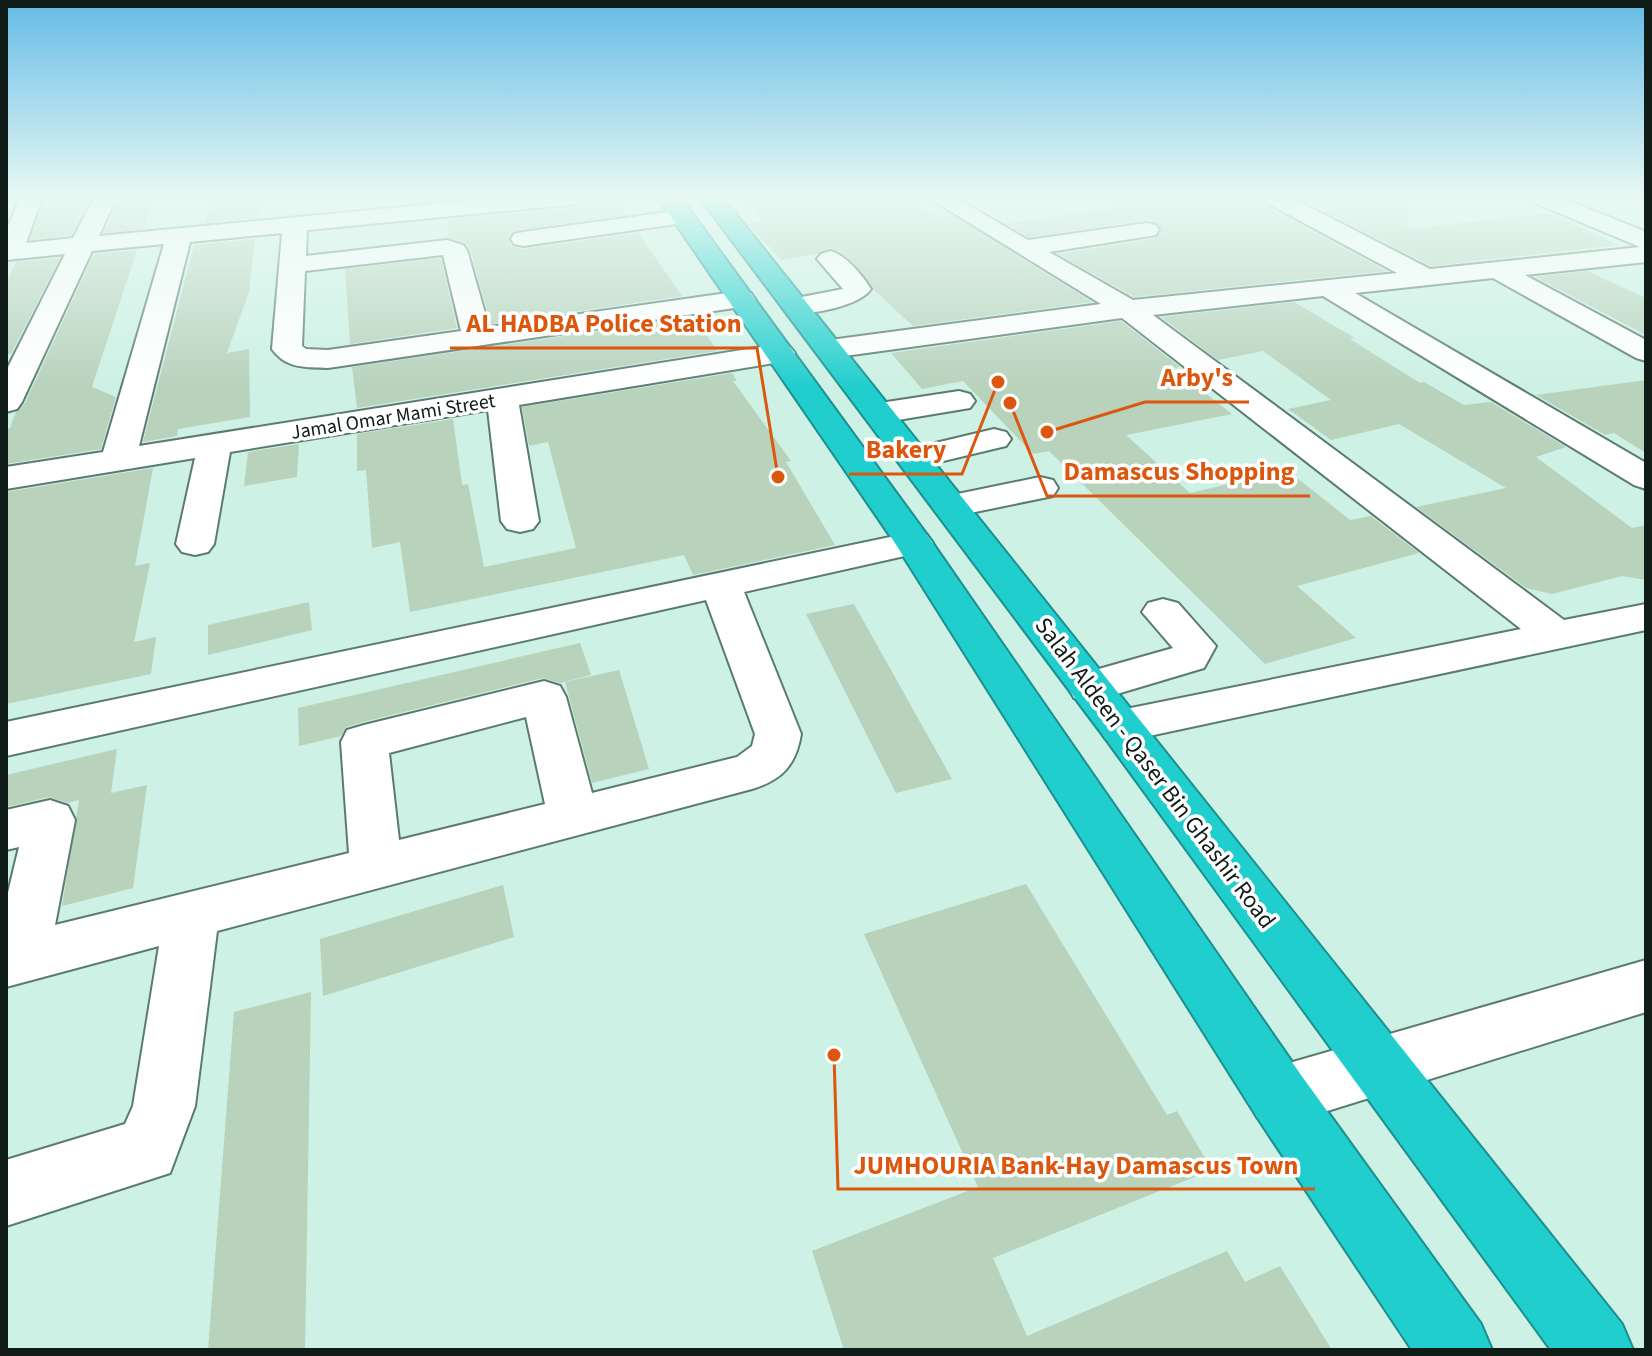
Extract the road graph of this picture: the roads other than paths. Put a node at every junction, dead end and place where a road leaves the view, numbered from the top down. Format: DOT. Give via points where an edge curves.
graph roads {
  1 [pos="75,261"];
  2 [pos="181,261"];
  3 [pos="292,261"];
  4 [pos="324,261"];
  5 [pos="457,261"];
  6 [pos="721,261"];
  7 [pos="748,261"];
  8 [pos="832,261"];
  9 [pos="1046,261"];
  10 [pos="1395,261"];
  11 [pos="1573,261"];
  12 [pos="292,265"];
  13 [pos="1496,269"];
  14 [pos="1423,276"];
  15 [pos="1326,287"];
  16 [pos="741,299"];
  17 [pos="796,306"];
  18 [pos="1128,309"];
  19 [pos="477,337"];
  20 [pos="830,349"];
  21 [pos="1646,352"];
  22 [pos="780,353"];
  23 [pos="502,399"];
  24 [pos="959,401"];
  25 [pos="6,402"];
  26 [pos="880,413"];
  27 [pos="994,439"];
  28 [pos="214,447"];
  29 [pos="914,458"];
  30 [pos="118,460"];
  31 [pos="6,478"];
  32 [pos="1646,478"];
  33 [pos="1040,488"];
  34 [pos="951,506"];
  35 [pos="520,521"];
  36 [pos="914,543"];
  37 [pos="195,544"];
  38 [pos="720,583"];
  39 [pos="1163,612"];
  40 [pos="1646,617"];
  41 [pos="1556,635"];
  42 [pos="1090,687"];
  43 [pos="1121,726"];
  44 [pos="6,739"];
  45 [pos="573,817"];
  46 [pos="6,830"];
  47 [pos="376,867"];
  48 [pos="192,914"];
  49 [pos="14,960"];
  50 [pos="1646,986"];
  51 [pos="1378,1065"];
  52 [pos="1279,1096"];
  53 [pos="6,1193"];
  54 [pos="1455,1350"];
  55 [pos="1596,1350"];
  1 -- 25 [label="street"];
  2 -- 30 [label="street"];
  3 -- 12 [label="street"];
  4 -- 12 [label="street"];
  5 -- 19 [label="street"];
  6 -- 16 [label="highway"];
  7 -- 17 [label="highway, Salah Aldeen - Qaser Bin Ghashir Road"];
  8 -- 17 [label="street" via="858,289 852,295"];
  9 -- 18 [label="street"];
  10 -- 14 [label="street"];
  11 -- 13 [label="street"];
  12 -- 19 [label="street" via="287,349 299,358 328,359"];
  13 -- 14 [label="street"];
  13 -- 21 [label="street"];
  14 -- 15 [label="street"];
  15 -- 18 [label="street"];
  15 -- 32 [label="street"];
  16 -- 19 [label="street"];
  16 -- 22 [label="highway"];
  17 -- 20 [label="highway, Salah Aldeen - Qaser Bin Ghashir Road"];
  18 -- 20 [label="street"];
  18 -- 41 [label="street"];
  20 -- 26 [label="highway, Salah Aldeen - Qaser Bin Ghashir Road"];
  22 -- 23 [label="street, Jamal Omar Mami Street"];
  22 -- 36 [label="highway"];
  23 -- 28 [label="street, Jamal Omar Mami Street"];
  23 -- 35 [label="street"];
  24 -- 26 [label="street"];
  26 -- 29 [label="highway, Salah Aldeen - Qaser Bin Ghashir Road"];
  27 -- 29 [label="street"];
  28 -- 30 [label="street, Jamal Omar Mami Street"];
  28 -- 37 [label="street"];
  29 -- 34 [label="highway, Salah Aldeen - Qaser Bin Ghashir Road"];
  30 -- 31 [label="street, Jamal Omar Mami Street"];
  33 -- 34 [label="street"];
  34 -- 42 [label="highway, Salah Aldeen - Qaser Bin Ghashir Road"];
  36 -- 38 [label="street"];
  36 -- 52 [label="highway"];
  38 -- 44 [label="street"];
  38 -- 45 [label="street" via="778,734 774,755 752,771"];
  39 -- 42 [label="street" via="1195,646 1189,658"];
  40 -- 41 [label="street"];
  41 -- 43 [label="street"];
  42 -- 43 [label="highway, Salah Aldeen - Qaser Bin Ghashir Road"];
  43 -- 51 [label="highway, Salah Aldeen - Qaser Bin Ghashir Road"];
  45 -- 47 [label="street"];
  45 -- 47 [label="street" via="544,697 364,742"];
  46 -- 49 [label="street" via="50,820"];
  47 -- 48 [label="street"];
  48 -- 49 [label="street"];
  48 -- 53 [label="street" via="164,1106 147,1150"];
  50 -- 51 [label="street"];
  51 -- 52 [label="street"];
  51 -- 55 [label="highway, Salah Aldeen - Qaser Bin Ghashir Road"];
  52 -- 54 [label="highway"];
}
